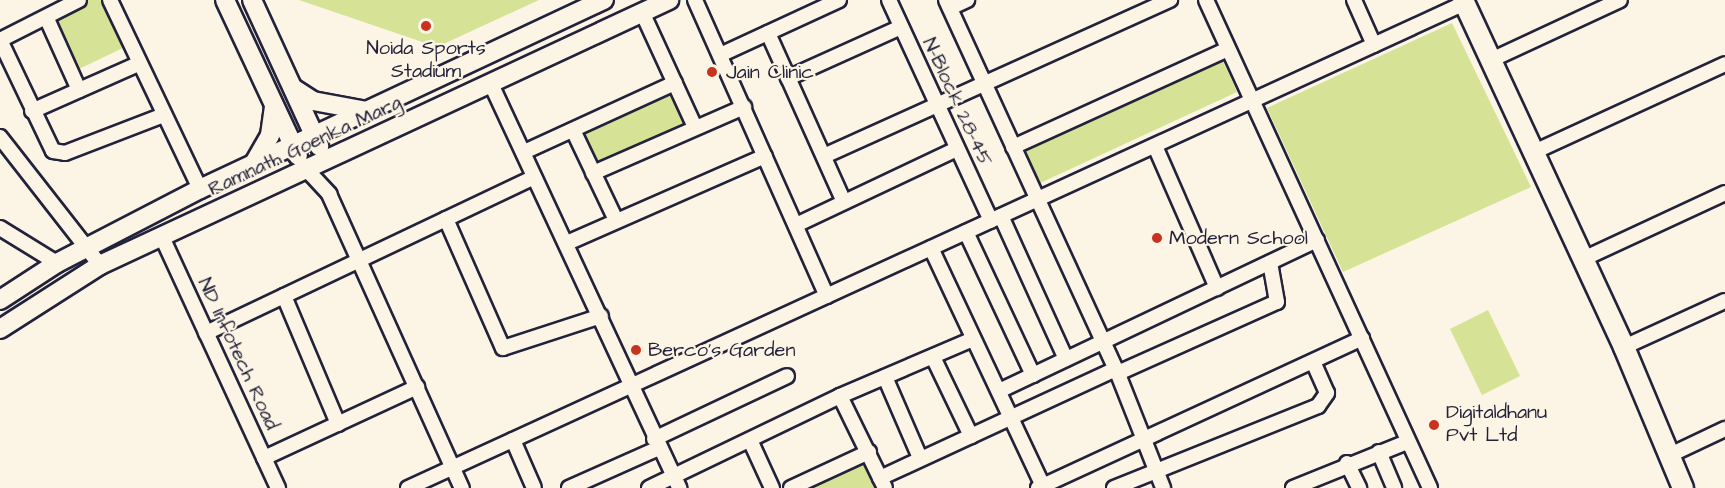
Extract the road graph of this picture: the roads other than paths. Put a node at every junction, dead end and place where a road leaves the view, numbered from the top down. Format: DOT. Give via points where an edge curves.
graph roads {
  1 [pos="79,0"];
  2 [pos="110,0"];
  3 [pos="225,0"];
  4 [pos="252,0"];
  5 [pos="604,0"];
  6 [pos="669,0"];
  7 [pos="695,0"];
  8 [pos="839,0"];
  9 [pos="889,0"];
  10 [pos="967,0"];
  11 [pos="1170,0"];
  12 [pos="1206,0"];
  13 [pos="1354,0"];
  14 [pos="1620,0"];
  15 [pos="1464,2"];
  16 [pos="948,4"];
  17 [pos="642,12"];
  18 [pos="47,19"];
  19 [pos="901,27"];
  20 [pos="768,33"];
  21 [pos="1374,45"];
  22 [pos="1228,49"];
  23 [pos="720,55"];
  24 [pos="1491,60"];
  25 [pos="138,64"];
  26 [pos="1725,64"];
  27 [pos="788,78"];
  28 [pos="983,81"];
  29 [pos="675,83"];
  30 [pos="491,84"];
  31 [pos="293,88"];
  32 [pos="79,90"];
  33 [pos="1252,101"];
  34 [pos="936,103"];
  35 [pos="744,107"];
  36 [pos="274,108"];
  37 [pos="32,111"];
  38 [pos="368,111"];
  39 [pos="161,116"];
  40 [pos="694,125"];
  41 [pos="573,130"];
  42 [pos="314,136"];
  43 [pos="0,137"];
  44 [pos="1155,146"];
  45 [pos="292,147"];
  46 [pos="1013,147"];
  47 [pos="957,149"];
  48 [pos="1534,152"];
  49 [pos="524,153"];
  50 [pos="765,156"];
  51 [pos="824,156"];
  52 [pos="327,161"];
  53 [pos="253,165"];
  54 [pos="307,170"];
  55 [pos="593,173"];
  56 [pos="534,177"];
  57 [pos="326,187"];
  58 [pos="200,189"];
  59 [pos="1725,193"];
  60 [pos="1037,200"];
  61 [pos="844,202"];
  62 [pos="615,218"];
  63 [pos="996,218"];
  64 [pos="446,219"];
  65 [pos="796,225"];
  66 [pos="0,228"];
  67 [pos="966,232"];
  68 [pos="162,237"];
  69 [pos="1317,240"];
  70 [pos="567,243"];
  71 [pos="84,248"];
  72 [pos="931,248"];
  73 [pos="1583,259"];
  74 [pos="360,260"];
  75 [pos="57,263"];
  76 [pos="1270,263"];
  77 [pos="100,266"];
  78 [pos="1217,288"];
  79 [pos="284,296"];
  80 [pos="827,296"];
  81 [pos="0,300"];
  82 [pos="1725,301"];
  83 [pos="601,316"];
  84 [pos="0,329"];
  85 [pos="206,333"];
  86 [pos="1362,338"];
  87 [pos="973,339"];
  88 [pos="1103,342"];
  89 [pos="1624,347"];
  90 [pos="933,357"];
  91 [pos="1066,359"];
  92 [pos="1313,362"];
  93 [pos="1117,371"];
  94 [pos="1033,375"];
  95 [pos="787,376"];
  96 [pos="885,377"];
  97 [pos="630,386"];
  98 [pos="417,387"];
  99 [pos="999,391"];
  100 [pos="840,396"];
  101 [pos="1010,416"];
  102 [pos="338,424"];
  103 [pos="1725,429"];
  104 [pos="970,436"];
  105 [pos="513,440"];
  106 [pos="750,440"];
  107 [pos="1407,442"];
  108 [pos="1144,443"];
  109 [pos="657,444"];
  110 [pos="869,452"];
  111 [pos="1379,453"];
  112 [pos="1670,455"];
  113 [pos="264,458"];
  114 [pos="920,458"];
  115 [pos="1347,463"];
  116 [pos="454,467"];
  117 [pos="1156,470"];
  118 [pos="676,482"];
  119 [pos="882,483"];
  120 [pos="1316,483"];
  121 [pos="1685,486"];
  122 [pos="1041,487"];
  123 [pos="278,488"];
  124 [pos="408,488"];
  125 [pos="462,488"];
  126 [pos="534,488"];
  127 [pos="569,488"];
  128 [pos="650,488"];
  129 [pos="772,488"];
  130 [pos="791,488"];
  131 [pos="1114,488"];
  132 [pos="1163,488"];
  133 [pos="1293,488"];
  134 [pos="1359,488"];
  135 [pos="1394,488"];
  136 [pos="1430,488"];
  1 -- 18 [label="street"];
  2 -- 25 [label="street"];
  3 -- 36 [label="street"];
  4 -- 31 [label="street"];
  5 -- 38 [label="street, Ramnath Goenka Marg"];
  6 -- 17 [label="street, Ramnath Goenka Marg"];
  7 -- 23 [label="street"];
  8 -- 20 [label="street"];
  9 -- 19 [label="street, N-Block 28-45"];
  10 -- 16 [label="street"];
  11 -- 28 [label="street"];
  12 -- 22 [label="street"];
  13 -- 21 [label="street"];
  14 -- 24 [label="street"];
  15 -- 21 [label="street"];
  15 -- 24 [label="main road"];
  16 -- 28 [label="street"];
  17 -- 29 [label="street"];
  17 -- 30 [label="street, Ramnath Goenka Marg"];
  18 -- 32 [label="street"];
  18 -- 37 [label="street" via="0,40"];
  19 -- 27 [label="street"];
  19 -- 34 [label="street, N-Block 28-45"];
  20 -- 23 [label="street"];
  20 -- 27 [label="street"];
  21 -- 33 [label="street"];
  22 -- 33 [label="street"];
  22 -- 46 [label="street"];
  23 -- 35 [label="street"];
  24 -- 48 [label="main road"];
  25 -- 32 [label="street"];
  25 -- 39 [label="street"];
  26 -- 48 [label="street"];
  27 -- 51 [label="street"];
  28 -- 34 [label="street"];
  28 -- 46 [label="street"];
  29 -- 40 [label="street"];
  29 -- 41 [label="street"];
  30 -- 49 [label="street"];
  30 -- 52 [label="street, Ramnath Goenka Marg"];
  31 -- 38 [label="street" via="313,101"];
  31 -- 42 [label="street"];
  32 -- 37 [label="street"];
  33 -- 44 [label="street"];
  33 -- 69 [label="street"];
  34 -- 47 [label="street, N-Block 28-45"];
  34 -- 51 [label="street"];
  35 -- 40 [label="street"];
  35 -- 50 [label="street"];
  36 -- 45 [label="street"];
  36 -- 53 [label="street" via="270,135"];
  37 -- 39 [label="street" via="58,154"];
  38 -- 42 [label="street, Ramnath Goenka Marg"];
  39 -- 58 [label="street"];
  40 -- 55 [label="street"];
  41 -- 49 [label="street"];
  41 -- 55 [label="street"];
  42 -- 45 [label="street, Ramnath Goenka Marg"];
  42 -- 52 [label="street"];
  43 -- 71 [label="street"];
  44 -- 60 [label="street"];
  44 -- 78 [label="street"];
  45 -- 53 [label="street, Ramnath Goenka Marg"];
  45 -- 54 [label="street"];
  46 -- 60 [label="street"];
  47 -- 61 [label="street"];
  47 -- 63 [label="street, N-Block 28-45"];
  48 -- 73 [label="main road"];
  49 -- 56 [label="street"];
  50 -- 62 [label="street"];
  50 -- 65 [label="street"];
  51 -- 61 [label="street"];
  52 -- 54 [label="street, Ramnath Goenka Marg"];
  52 -- 57 [label="street"];
  53 -- 58 [label="street, Ramnath Goenka Marg"];
  54 -- 57 [label="street"];
  54 -- 68 [label="street, Ramnath Goenka Marg"];
  55 -- 62 [label="street"];
  56 -- 64 [label="street"];
  56 -- 70 [label="street"];
  57 -- 74 [label="street"];
  58 -- 71 [label="street, Ramnath Goenka Marg"];
  59 -- 73 [label="street"];
  60 -- 63 [label="street"];
  60 -- 88 [label="street"];
  61 -- 65 [label="street"];
  62 -- 70 [label="street"];
  63 -- 67 [label="street"];
  63 -- 91 [label="street, N-Block 28-45"];
  64 -- 74 [label="street"];
  64 -- 83 [label="street" via="503,348"];
  65 -- 80 [label="street"];
  66 -- 75 [label="street"];
  67 -- 72 [label="street"];
  67 -- 94 [label="street"];
  68 -- 77 [label="street, Ramnath Goenka Marg"];
  68 -- 85 [label="street, ND Infotech Road"];
  69 -- 76 [label="street"];
  69 -- 86 [label="street"];
  70 -- 83 [label="street"];
  71 -- 75 [label="street, Ramnath Goenka Marg"];
  71 -- 77 [label="street"];
  72 -- 80 [label="street"];
  72 -- 87 [label="street"];
  73 -- 89 [label="main road"];
  74 -- 79 [label="street"];
  74 -- 98 [label="street"];
  75 -- 81 [label="street, Ramnath Goenka Marg"];
  76 -- 78 [label="street"];
  76 -- 93 [label="street" via="1279,296 1271,306"];
  77 -- 84 [label="street, Ramnath Goenka Marg"];
  78 -- 88 [label="street"];
  79 -- 85 [label="street"];
  79 -- 102 [label="street"];
  80 -- 97 [label="street"];
  82 -- 89 [label="street"];
  83 -- 97 [label="street"];
  85 -- 113 [label="street, ND Infotech Road"];
  86 -- 92 [label="street"];
  86 -- 107 [label="street"];
  87 -- 90 [label="street"];
  87 -- 99 [label="street"];
  88 -- 91 [label="street"];
  88 -- 93 [label="street"];
  89 -- 112 [label="main road"];
  90 -- 96 [label="street"];
  90 -- 104 [label="street"];
  91 -- 94 [label="street"];
  92 -- 108 [label="street"];
  92 -- 117 [label="street" via="1327,393 1318,406"];
  93 -- 101 [label="street"];
  93 -- 108 [label="street"];
  94 -- 99 [label="street"];
  95 -- 109 [label="street"];
  96 -- 100 [label="street"];
  96 -- 114 [label="street"];
  97 -- 105 [label="street"];
  97 -- 109 [label="street"];
  98 -- 102 [label="street"];
  98 -- 116 [label="street"];
  99 -- 101 [label="street"];
  100 -- 106 [label="street"];
  100 -- 110 [label="street"];
  101 -- 104 [label="street"];
  101 -- 122 [label="street"];
  102 -- 113 [label="street"];
  103 -- 112 [label="street"];
  104 -- 114 [label="street"];
  105 -- 116 [label="street"];
  105 -- 126 [label="street"];
  106 -- 118 [label="street"];
  106 -- 129 [label="street"];
  107 -- 111 [label="street"];
  107 -- 136 [label="street"];
  108 -- 117 [label="street"];
  108 -- 122 [label="street"];
  109 -- 118 [label="street"];
  109 -- 127 [label="street"];
  110 -- 119 [label="street"];
  110 -- 130 [label="street"];
  111 -- 115 [label="street"];
  111 -- 135 [label="street"];
  112 -- 121 [label="main road"];
  113 -- 123 [label="street, ND Infotech Road"];
  114 -- 119 [label="street"];
  115 -- 120 [label="street"];
  115 -- 134 [label="street"];
  116 -- 124 [label="street"];
  116 -- 125 [label="street"];
  117 -- 131 [label="street"];
  117 -- 132 [label="street"];
  118 -- 128 [label="street"];
  120 -- 133 [label="street"];
}
